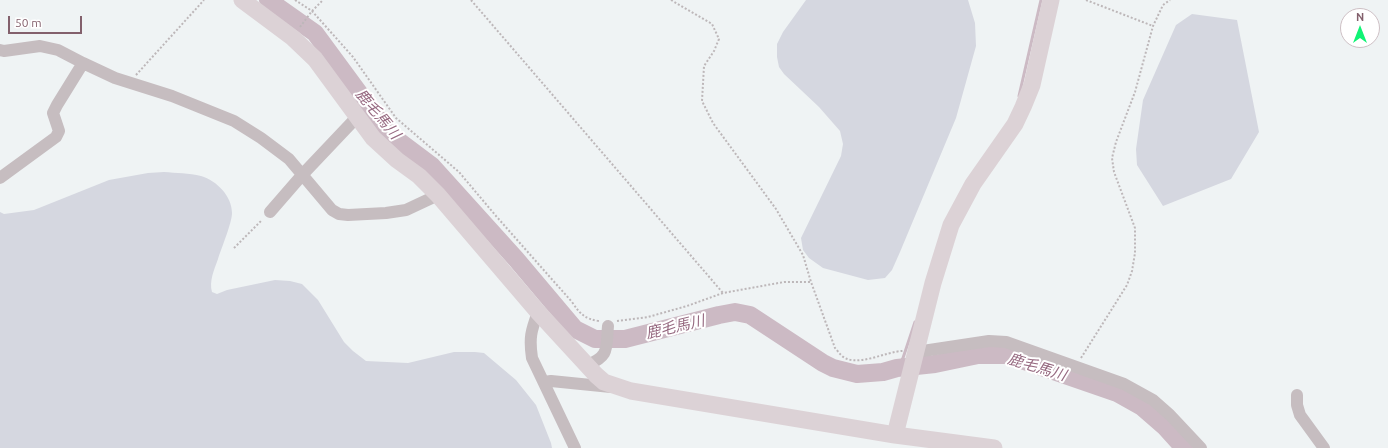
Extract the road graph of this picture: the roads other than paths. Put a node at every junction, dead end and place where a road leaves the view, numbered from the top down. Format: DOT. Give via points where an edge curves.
graph roads {
  1 [pos="242,0"];
  2 [pos="1051,0"];
  3 [pos="0,50"];
  4 [pos="83,63"];
  5 [pos="357,117"];
  6 [pos="303,174"];
  7 [pos="0,178"];
  8 [pos="438,195"];
  9 [pos="270,212"];
  10 [pos="538,312"];
  11 [pos="608,324"];
  12 [pos="915,354"];
  13 [pos="587,365"];
  14 [pos="544,382"];
  15 [pos="616,388"];
  16 [pos="1297,395"];
  17 [pos="896,435"];
  18 [pos="575,448"];
  19 [pos="994,448"];
  20 [pos="1201,448"];
  21 [pos="1324,448"];
  1 -- 5 [label="street" via="304,47"];
  2 -- 12 [label="street" via="1032,85 1015,124 973,184 951,225"];
  3 -- 4 [label="street" via="40,46 58,50"];
  4 -- 6 [label="street" via="115,78 172,96 234,121 289,159"];
  4 -- 7 [label="street" via="53,113 59,131 56,137"];
  5 -- 6 [label="street"];
  5 -- 8 [label="street" via="373,138 397,160 420,176"];
  6 -- 8 [label="street" via="332,210 339,214 406,210"];
  6 -- 9 [label="street"];
  8 -- 10 [label="street"];
  10 -- 13 [label="street"];
  10 -- 14 [label="street" via="530,342 532,358"];
  11 -- 13 [label="street" via="604,356"];
  12 -- 17 [label="street"];
  12 -- 20 [label="street" via="989,341 1006,342 1124,384 1153,400"];
  13 -- 15 [label="street" via="604,382"];
  14 -- 15 [label="street"];
  14 -- 18 [label="street"];
  15 -- 17 [label="street"];
  16 -- 21 [label="street" via="1300,415"];
  17 -- 19 [label="street"];
}
